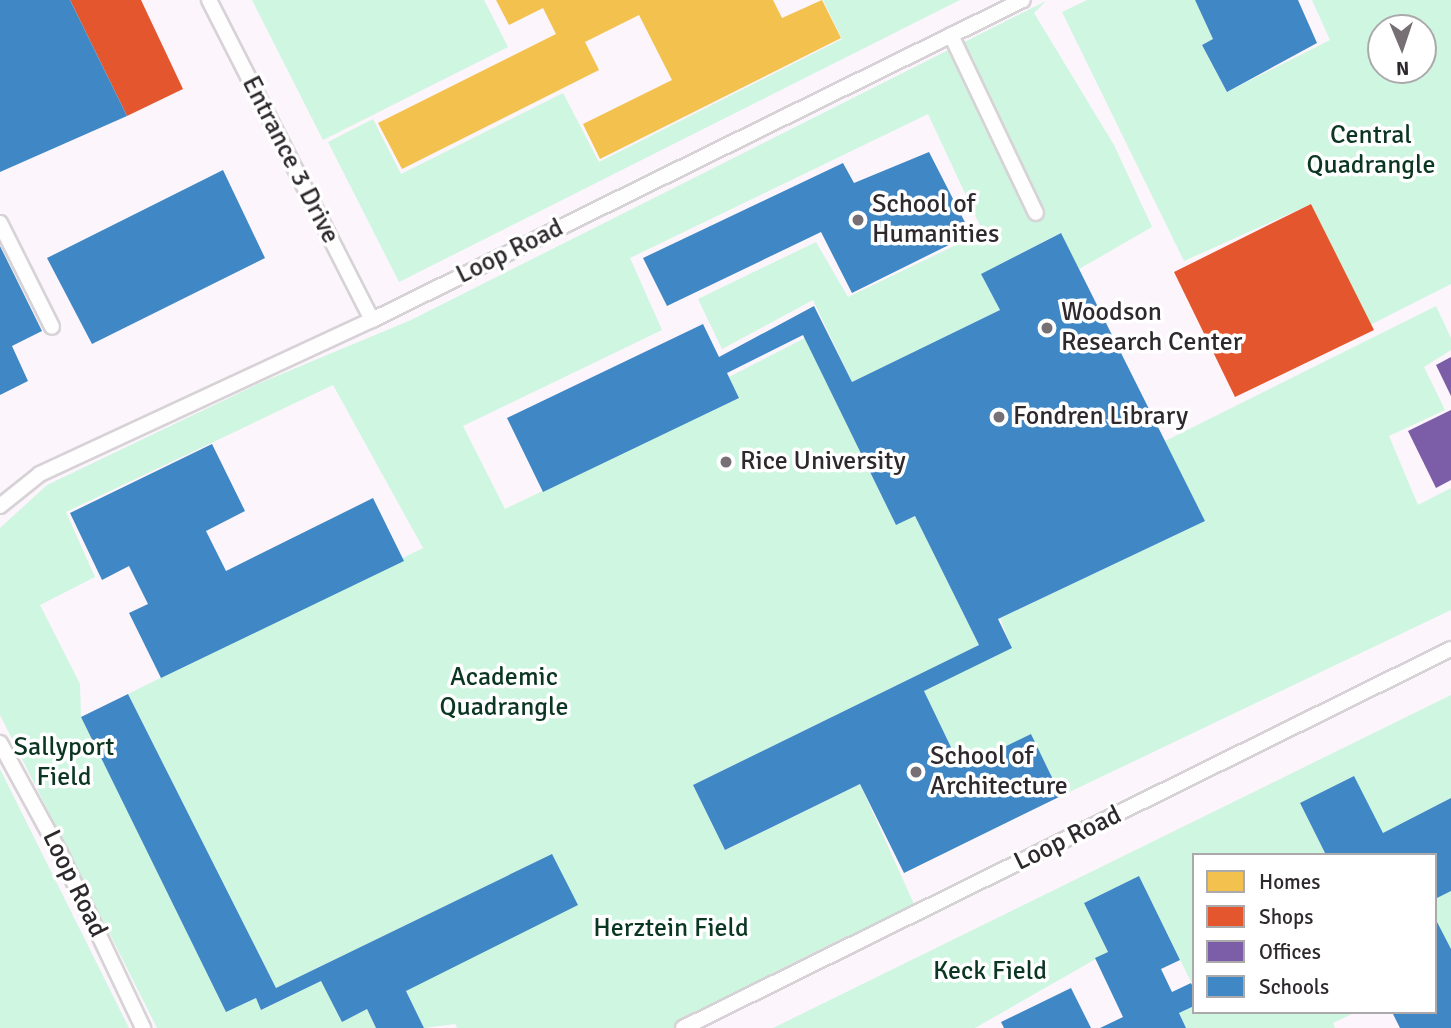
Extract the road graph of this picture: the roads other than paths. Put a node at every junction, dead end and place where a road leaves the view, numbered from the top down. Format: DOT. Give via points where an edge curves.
graph roads {
  1 [pos="209,0"];
  2 [pos="1023,0"];
  3 [pos="951,35"];
  4 [pos="1036,213"];
  5 [pos="0,223"];
  6 [pos="372,320"];
  7 [pos="52,327"];
  8 [pos="0,506"];
  9 [pos="1451,649"];
  10 [pos="0,743"];
  11 [pos="143,1028"];
  12 [pos="683,1028"];
  1 -- 6 [label="lane, Entrance 3 Drive"];
  2 -- 3 [label="lane, Loop Road"];
  3 -- 4 [label="lane"];
  3 -- 6 [label="lane, Loop Road"];
  5 -- 7 [label="lane"];
  6 -- 8 [label="lane, Loop Road" via="40,474"];
  9 -- 12 [label="lane, Loop Road"];
  10 -- 11 [label="lane, Loop Road" via="60,853"];
}
